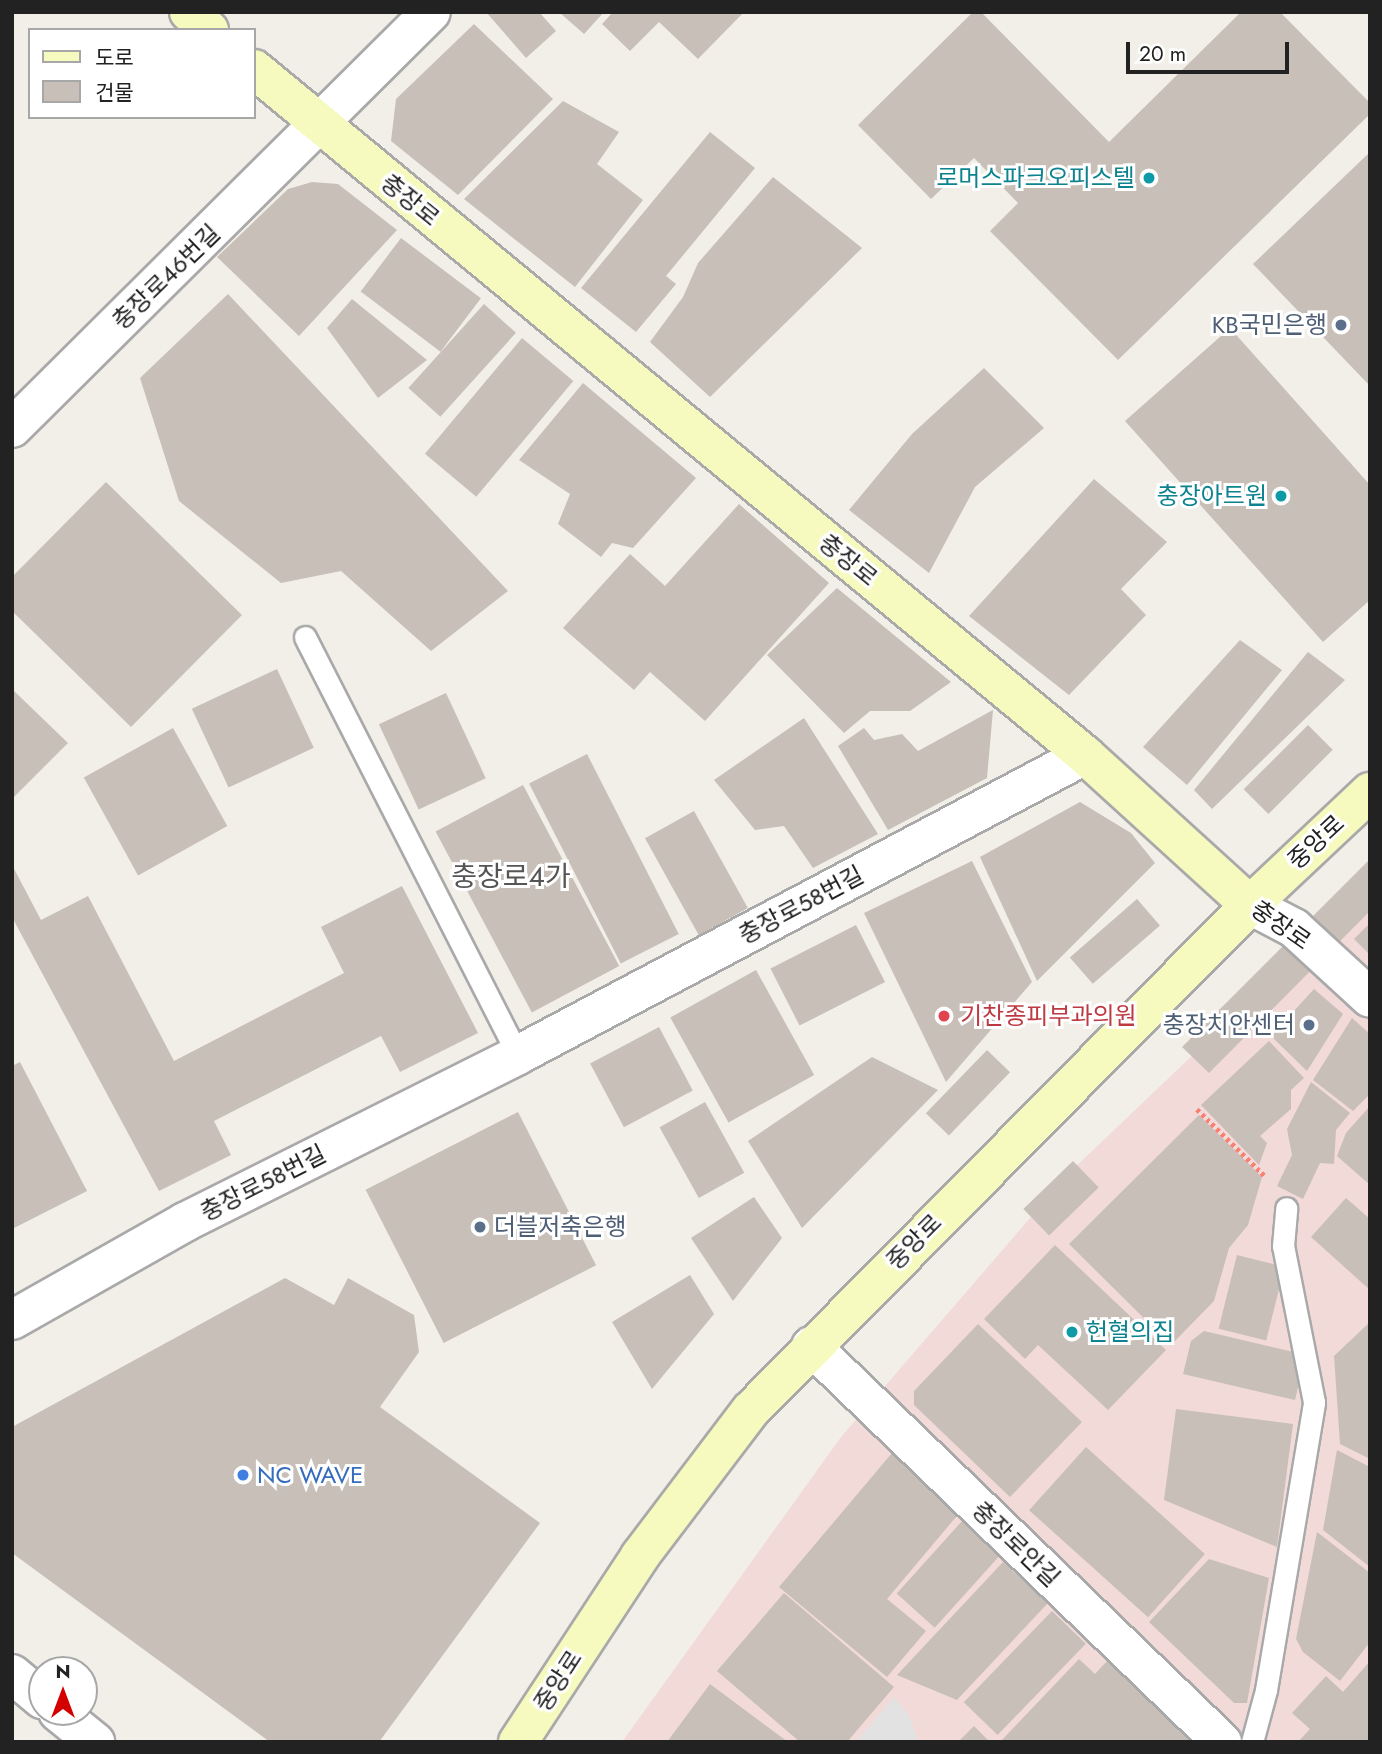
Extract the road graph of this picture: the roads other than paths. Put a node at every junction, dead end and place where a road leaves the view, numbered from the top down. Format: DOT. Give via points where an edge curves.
graph roads {
  1 [pos="188,12"];
  2 [pos="431,12"];
  3 [pos="207,28"];
  4 [pos="256,71"];
  5 [pos="320,126"];
  6 [pos="12,428"];
  7 [pos="305,637"];
  8 [pos="1085,755"];
  9 [pos="1370,792"];
  10 [pos="1250,905"];
  11 [pos="1370,998"];
  12 [pos="518,1055"];
  13 [pos="1286,1208"];
  14 [pos="12,1320"];
  15 [pos="811,1346"];
  16 [pos="12,1674"];
  17 [pos="28,1687"];
  18 [pos="75,1726"];
  19 [pos="94,1742"];
  20 [pos="518,1742"];
  21 [pos="1222,1742"];
  22 [pos="1252,1742"];
  1 -- 3 [label="street"];
  2 -- 5 [label="street"];
  4 -- 5 [label="street, 충장로"];
  5 -- 6 [label="street, 충장로46번길"];
  5 -- 8 [label="street, 충장로"];
  7 -- 12 [label="lane"];
  8 -- 10 [label="street, 충장로"];
  8 -- 12 [label="street, 충장로58번길"];
  9 -- 10 [label="street, 중앙로"];
  10 -- 11 [label="street, 충장로" via="1294,928"];
  10 -- 15 [label="street, 중앙로"];
  12 -- 14 [label="street, 충장로58번길" via="185,1222"];
  13 -- 22 [label="lane" via="1283,1247 1314,1402 1266,1690"];
  15 -- 20 [label="street, 중앙로" via="687,1492"];
  15 -- 21 [label="street, 충장로안길"];
  16 -- 17 [label="street"];
  18 -- 19 [label="street"];
}
